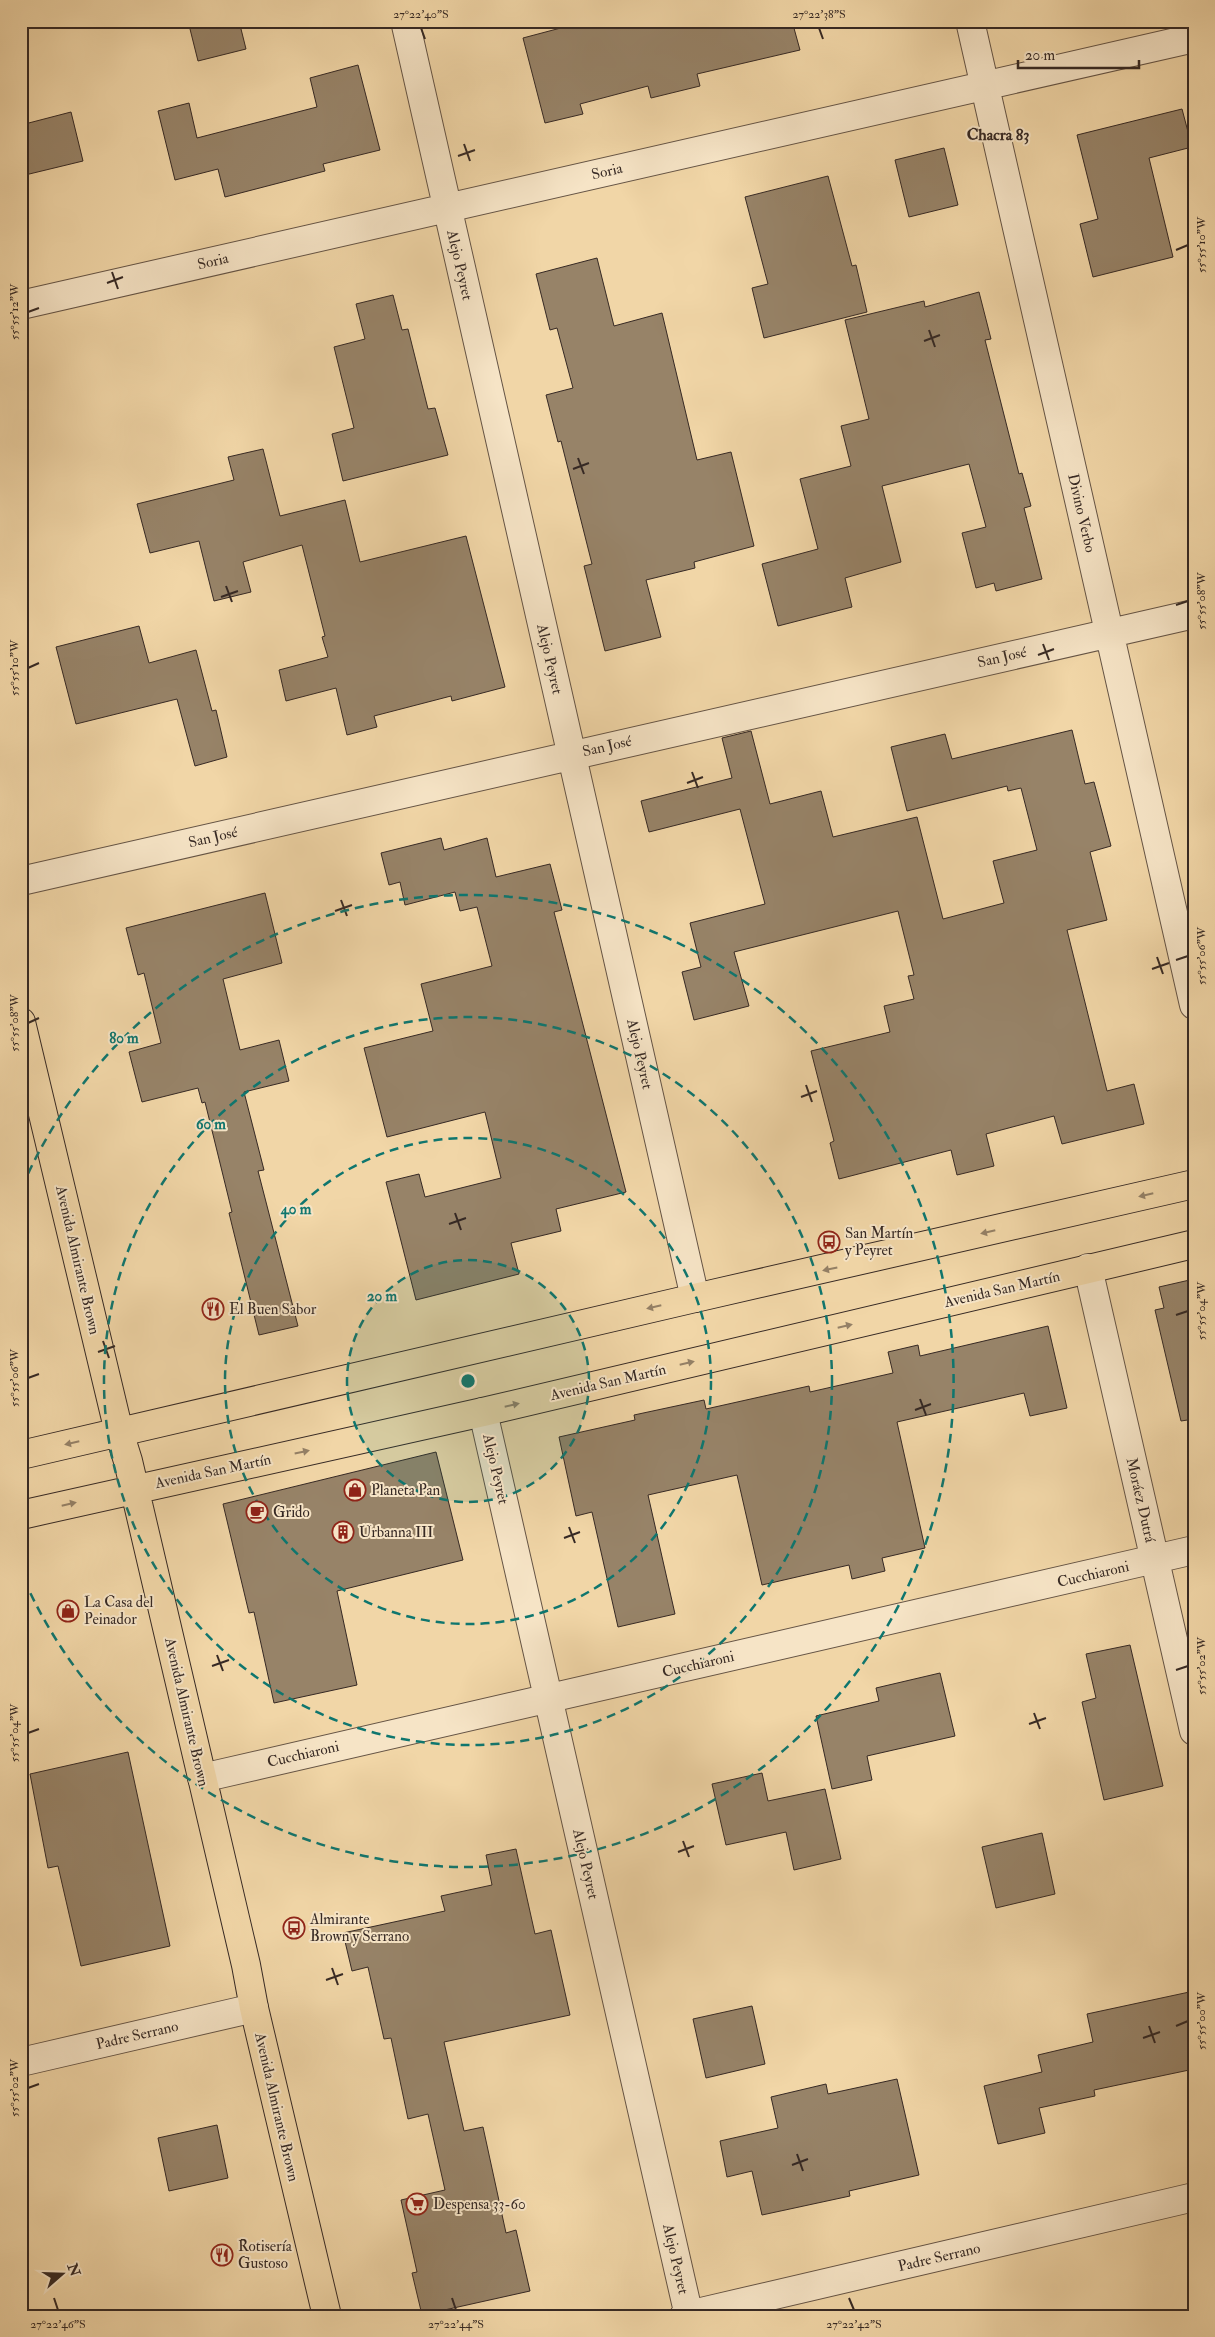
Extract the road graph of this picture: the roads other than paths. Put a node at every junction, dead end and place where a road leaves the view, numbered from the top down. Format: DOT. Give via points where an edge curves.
graph roads {
  1 [pos="405,21"];
  2 [pos="970,21"];
  3 [pos="1194,38"];
  4 [pos="984,86"];
  5 [pos="447,207"];
  6 [pos="21,305"];
  7 [pos="1194,614"];
  8 [pos="1109,633"];
  9 [pos="572,754"];
  10 [pos="21,882"];
  11 [pos="1194,1005"];
  12 [pos="21,1022"];
  13 [pos="1194,1184"];
  14 [pos="1194,1244"];
  15 [pos="1088,1268"];
  16 [pos="695,1298"];
  17 [pos="484,1412"];
  18 [pos="119,1432"];
  19 [pos="21,1455"];
  20 [pos="135,1489"];
  21 [pos="21,1515"];
  22 [pos="1194,1550"];
  23 [pos="1155,1559"];
  24 [pos="548,1698"];
  25 [pos="1194,1731"];
  26 [pos="202,1778"];
  27 [pos="254,2008"];
  28 [pos="21,2062"];
  29 [pos="1194,2198"];
  30 [pos="687,2315"];
  31 [pos="327,2316"];
  1 -- 5 [label="street, Alejo Peyret"];
  2 -- 4 [label="street, Divino Verbo"];
  3 -- 4 [label="street, Soria"];
  4 -- 5 [label="street, Soria"];
  4 -- 8 [label="street, Divino Verbo"];
  5 -- 6 [label="street, Soria"];
  5 -- 9 [label="street, Alejo Peyret"];
  7 -- 8 [label="street, San José"];
  8 -- 9 [label="street, San José"];
  8 -- 11 [label="street, Divino Verbo"];
  9 -- 10 [label="street, San José"];
  9 -- 16 [label="street, Alejo Peyret"];
  12 -- 18 [label="main road, Avenida Almirante Brown"];
  13 -- 16 [label="main road, one-way"];
  14 -- 15 [label="main road, Avenida San Martín"];
  17 -- 15 [label="main road, Avenida San Martín, one-way"];
  15 -- 23 [label="street, Moráez Dutrá"];
  16 -- 18 [label="main road, one-way"];
  20 -- 17 [label="main road, Avenida San Martín, one-way"];
  17 -- 24 [label="street, Alejo Peyret"];
  18 -- 19 [label="main road, one-way"];
  18 -- 20 [label="main road, Avenida Almirante Brown"];
  21 -- 20 [label="main road, Avenida San Martín, one-way"];
  20 -- 26 [label="main road, Avenida Almirante Brown"];
  22 -- 23 [label="street, Cucchiaroni"];
  23 -- 24 [label="street, Cucchiaroni"];
  23 -- 25 [label="street, Moráez Dutrá"];
  24 -- 26 [label="street, Cucchiaroni"];
  24 -- 30 [label="street, Alejo Peyret"];
  26 -- 27 [label="main road, Avenida Almirante Brown"];
  27 -- 28 [label="street, Padre Serrano"];
  27 -- 31 [label="main road, Avenida Almirante Brown"];
  29 -- 30 [label="street, Padre Serrano"];
}
